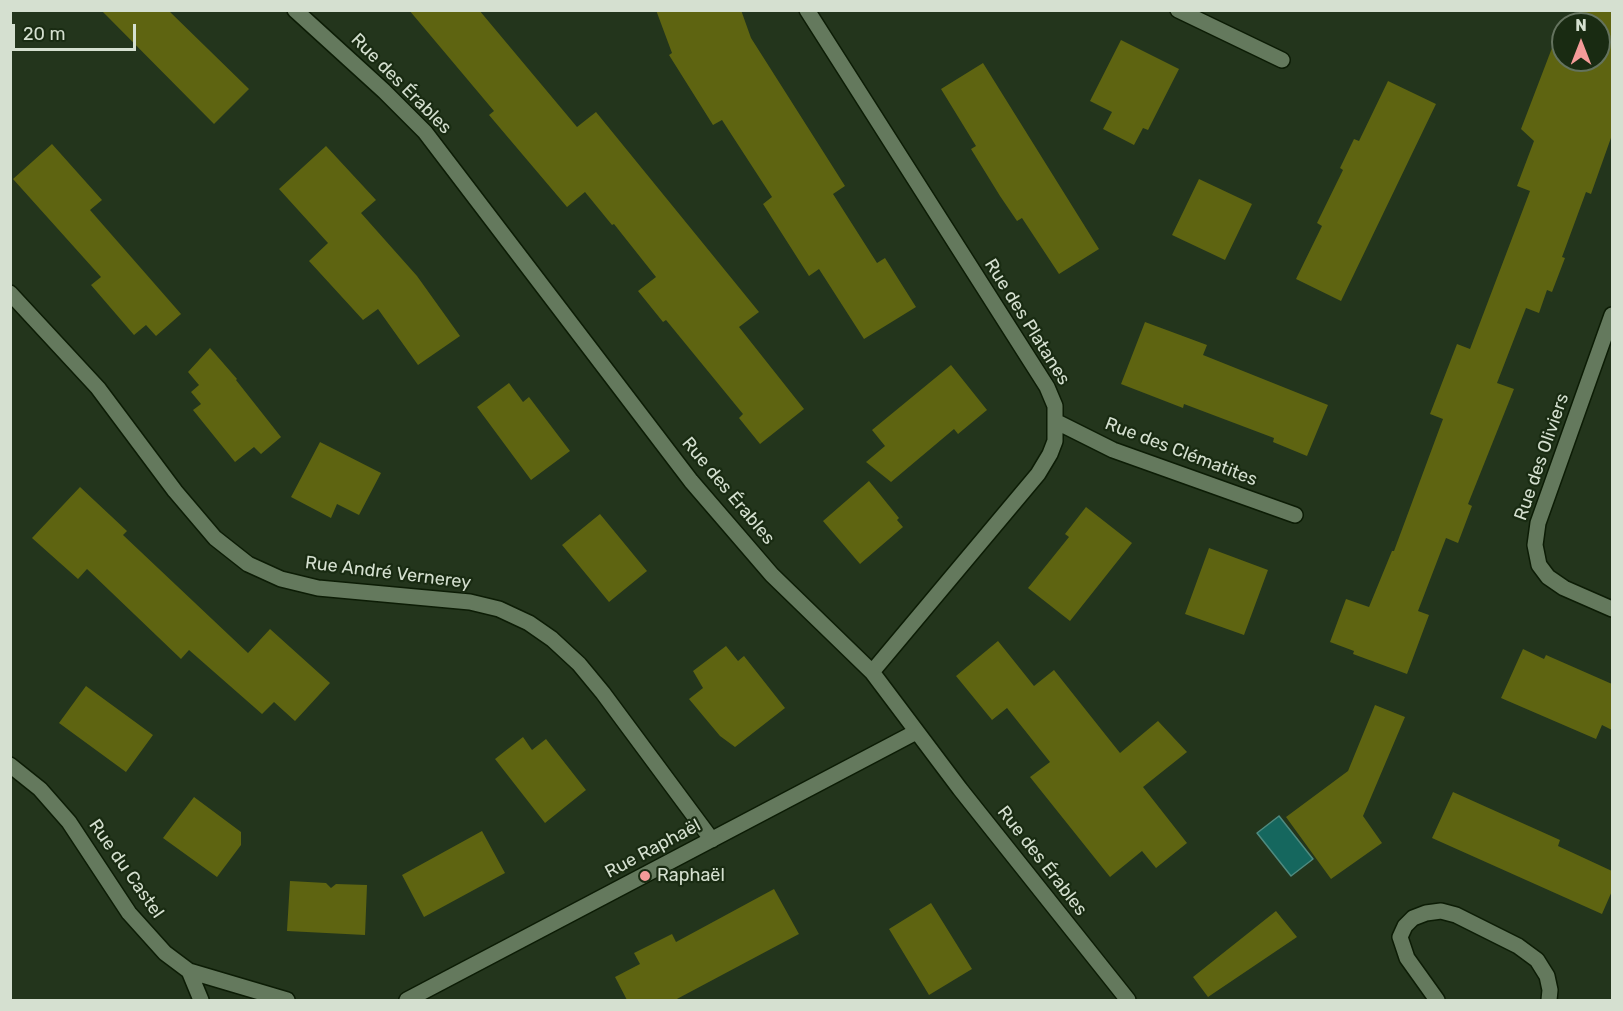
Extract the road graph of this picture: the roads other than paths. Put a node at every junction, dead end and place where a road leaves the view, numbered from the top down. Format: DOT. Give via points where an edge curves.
graph roads {
  1 [pos="296,10"];
  2 [pos="807,10"];
  3 [pos="1178,10"];
  4 [pos="1282,60"];
  5 [pos="10,292"];
  6 [pos="1612,315"];
  7 [pos="1055,421"];
  8 [pos="1295,515"];
  9 [pos="1612,609"];
  10 [pos="872,672"];
  11 [pos="916,732"];
  12 [pos="10,765"];
  13 [pos="712,840"];
  14 [pos="189,970"];
  15 [pos="201,1000"];
  16 [pos="288,1000"];
  17 [pos="407,1000"];
  18 [pos="1128,1000"];
  19 [pos="1437,1000"];
  20 [pos="1549,1000"];
  1 -- 10 [label="street, Rue des Érables" via="425,132 691,481 772,575"];
  2 -- 7 [label="street, Rue des Platanes" via="1047,387 1055,406"];
  3 -- 4 [label="street"];
  5 -- 13 [label="street, Rue André Vernerey" via="98,388 215,538 248,564 281,579 318,588 470,602 499,609 529,623 552,639 591,679"];
  6 -- 9 [label="street, Rue des Oliviers" via="1538,523 1535,545 1539,565 1548,577"];
  7 -- 8 [label="street, Rue des Clématites" via="1113,450"];
  7 -- 10 [label="street, Rue des Platanes" via="1053,448 1038,474"];
  10 -- 11 [label="street, Rue des Érables"];
  11 -- 13 [label="street, Rue Raphaël"];
  11 -- 18 [label="street, Rue des Érables"];
  12 -- 14 [label="street, Rue du Castel" via="40,789 69,822 129,913 165,953"];
  13 -- 17 [label="street, Rue Raphaël"];
  14 -- 15 [label="street"];
  14 -- 16 [label="street, Rue du Castel"];
  19 -- 20 [label="street" via="1407,958 1400,937 1413,918 1441,911 1508,941 1537,960 1547,976"];
}
